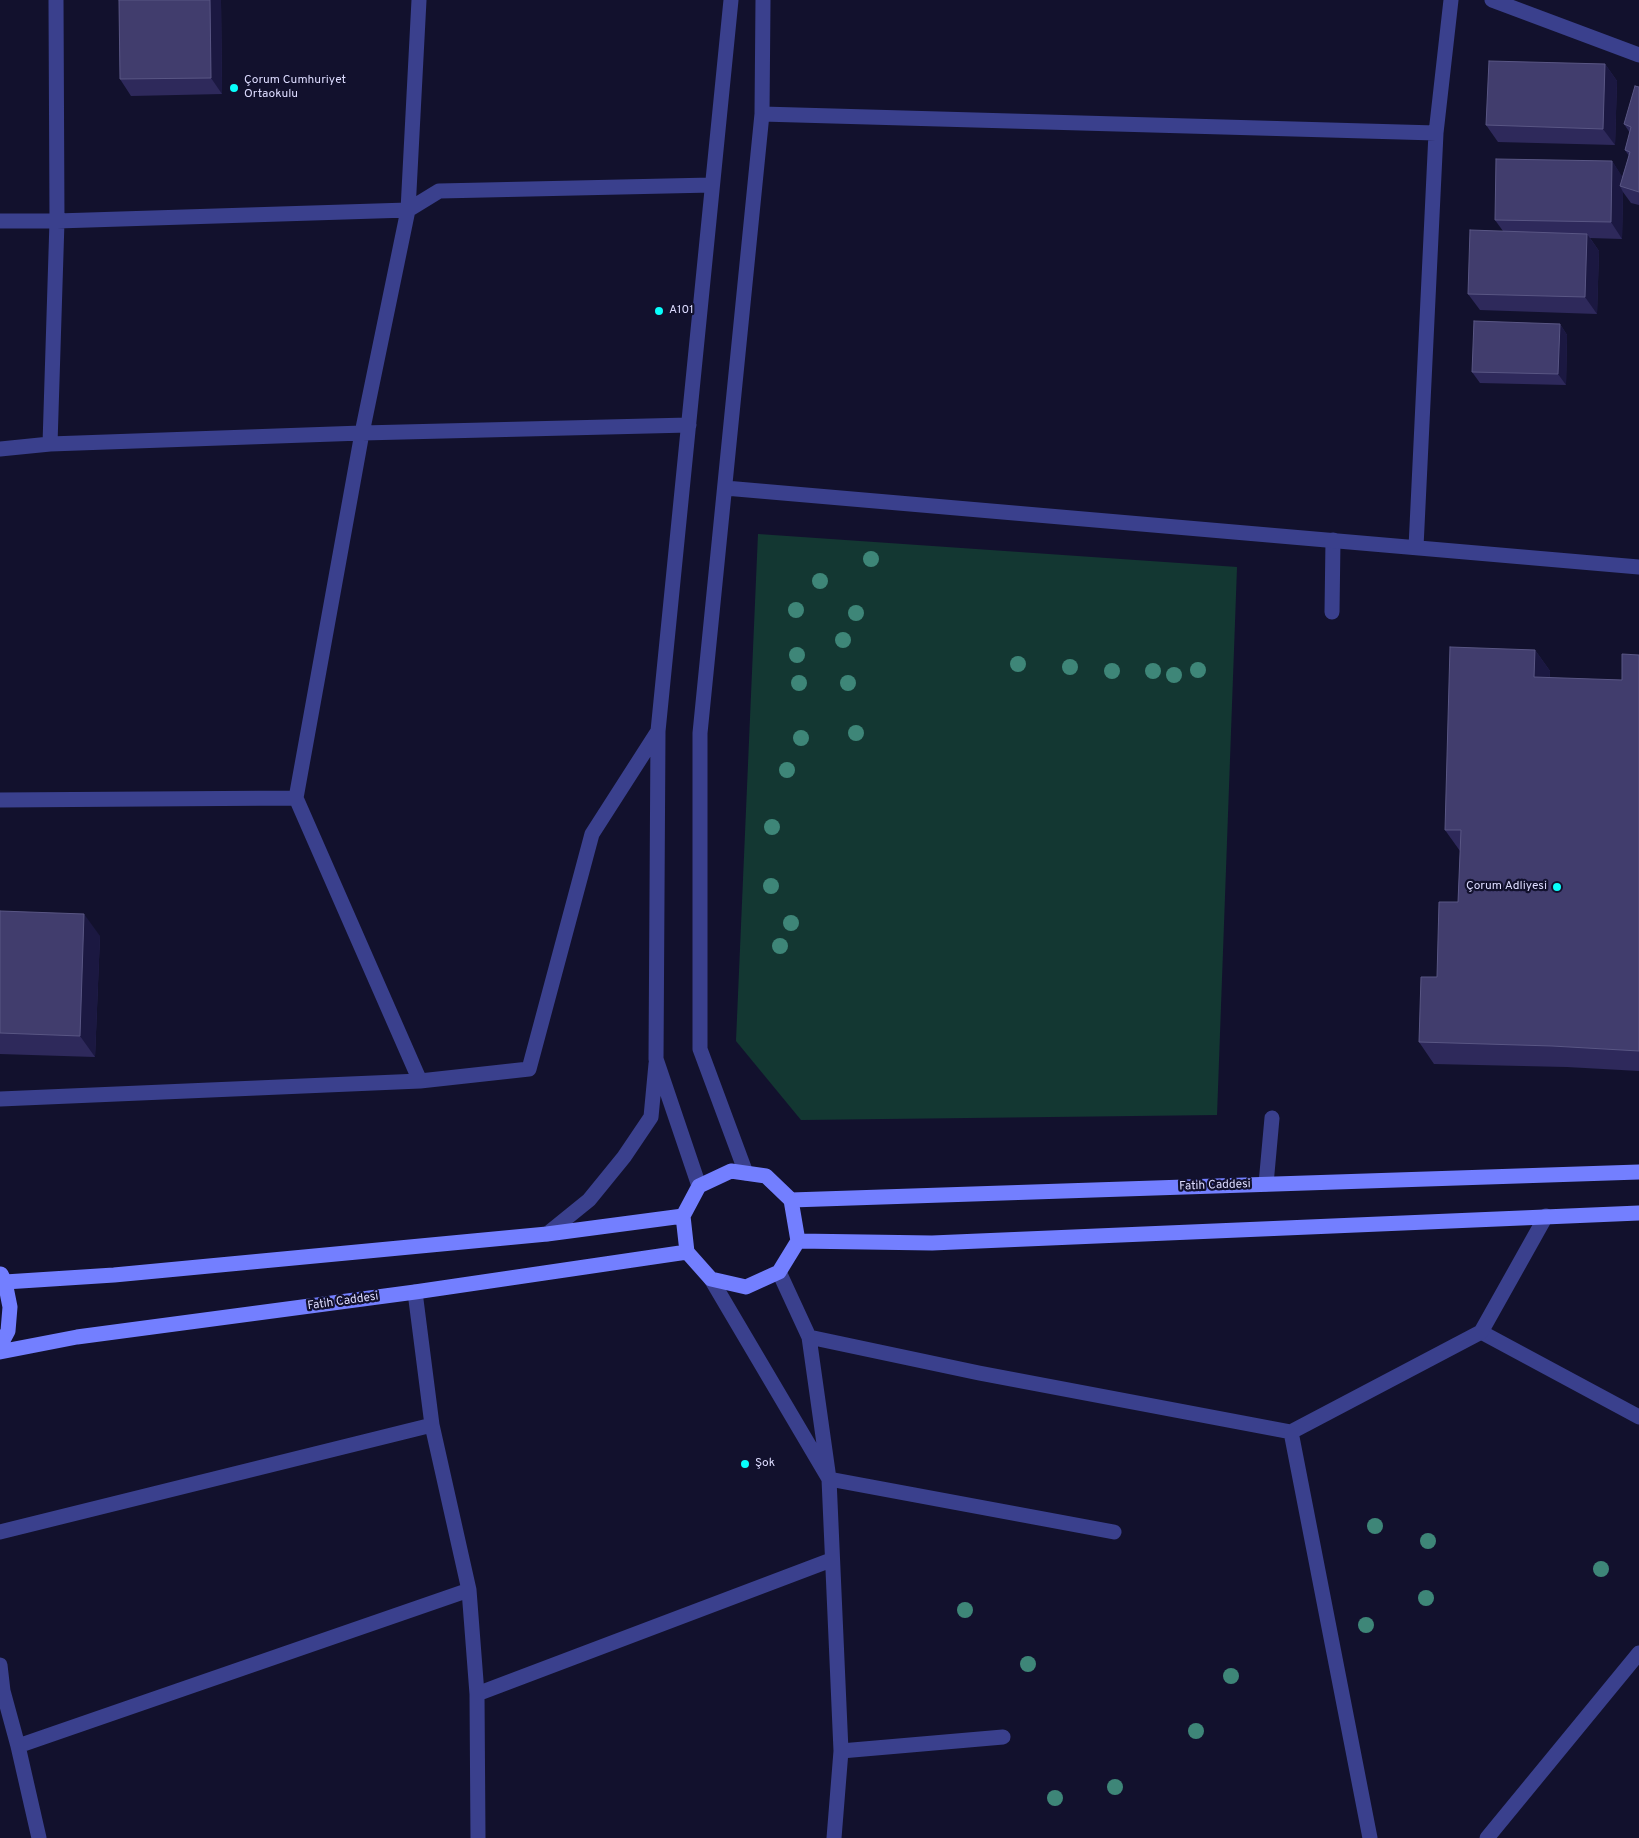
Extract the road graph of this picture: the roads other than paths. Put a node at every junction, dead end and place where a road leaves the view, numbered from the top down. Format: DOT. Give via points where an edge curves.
graph roads {
  1 [pos="56,0"];
  2 [pos="419,0"];
  3 [pos="731,0"];
  4 [pos="763,0"];
  5 [pos="1451,0"];
  6 [pos="1492,0"];
  7 [pos="1639,55"];
  8 [pos="762,114"];
  9 [pos="1436,133"];
  10 [pos="712,185"];
  11 [pos="408,210"];
  12 [pos="0,221"];
  13 [pos="57,221"];
  14 [pos="688,425"];
  15 [pos="362,433"];
  16 [pos="50,444"];
  17 [pos="0,449"];
  18 [pos="725,488"];
  19 [pos="1333,540"];
  20 [pos="1416,547"];
  21 [pos="1639,566"];
  22 [pos="1332,612"];
  23 [pos="658,731"];
  24 [pos="296,798"];
  25 [pos="0,800"];
  26 [pos="656,1058"];
  27 [pos="420,1081"];
  28 [pos="0,1099"];
  29 [pos="1272,1118"];
  30 [pos="1639,1172"];
  31 [pos="746,1173"];
  32 [pos="1266,1184"];
  33 [pos="700,1186"];
  34 [pos="791,1200"];
  35 [pos="1639,1213"];
  36 [pos="683,1216"];
  37 [pos="1546,1216"];
  38 [pos="547,1234"];
  39 [pos="798,1241"];
  40 [pos="687,1252"];
  41 [pos="779,1272"];
  42 [pos="2,1277"];
  43 [pos="711,1279"];
  44 [pos="415,1292"];
  45 [pos="1481,1332"];
  46 [pos="809,1337"];
  47 [pos="0,1346"];
  48 [pos="0,1352"];
  49 [pos="1639,1417"];
  50 [pos="432,1425"];
  51 [pos="1291,1432"];
  52 [pos="828,1479"];
  53 [pos="0,1532"];
  54 [pos="1114,1532"];
  55 [pos="831,1560"];
  56 [pos="469,1590"];
  57 [pos="1639,1653"];
  58 [pos="0,1665"];
  59 [pos="477,1694"];
  60 [pos="1003,1737"];
  61 [pos="18,1746"];
  62 [pos="841,1752"];
  63 [pos="39,1838"];
  64 [pos="478,1838"];
  65 [pos="834,1838"];
  66 [pos="1370,1838"];
  67 [pos="1487,1838"];
  1 -- 13 [label="street"];
  2 -- 11 [label="street"];
  3 -- 10 [label="street"];
  4 -- 8 [label="street"];
  5 -- 9 [label="street"];
  6 -- 7 [label="street"];
  8 -- 9 [label="street"];
  8 -- 18 [label="street"];
  9 -- 20 [label="street"];
  10 -- 11 [label="street" via="439,191"];
  10 -- 14 [label="street"];
  11 -- 13 [label="street"];
  11 -- 15 [label="street"];
  12 -- 13 [label="street"];
  13 -- 16 [label="street"];
  14 -- 15 [label="street"];
  14 -- 23 [label="street"];
  15 -- 16 [label="street"];
  15 -- 24 [label="street"];
  16 -- 17 [label="street"];
  18 -- 19 [label="street"];
  18 -- 31 [label="street" via="700,733 700,1049"];
  19 -- 20 [label="street"];
  19 -- 22 [label="street"];
  20 -- 21 [label="street"];
  23 -- 26 [label="street"];
  23 -- 27 [label="street" via="592,834 530,1069"];
  24 -- 25 [label="street"];
  24 -- 27 [label="street"];
  26 -- 33 [label="street"];
  26 -- 38 [label="street" via="651,1117 624,1157 588,1200"];
  27 -- 28 [label="street"];
  29 -- 32 [label="street"];
  30 -- 32 [label="main road, Fatih Caddesi"];
  31 -- 33 [label="main road" via="731,1170"];
  31 -- 34 [label="main road" via="766,1176"];
  32 -- 34 [label="main road, Fatih Caddesi"];
  33 -- 36 [label="main road"];
  34 -- 39 [label="main road"];
  35 -- 37 [label="main road"];
  36 -- 38 [label="main road"];
  36 -- 40 [label="main road"];
  37 -- 39 [label="main road" via="932,1243"];
  37 -- 45 [label="street"];
  38 -- 42 [label="main road" via="114,1275"];
  39 -- 41 [label="main road"];
  40 -- 43 [label="main road"];
  40 -- 44 [label="main road, Fatih Caddesi"];
  41 -- 43 [label="main road" via="746,1287"];
  41 -- 46 [label="street"];
  42 -- 47 [label="main road" via="10,1307 8,1331"];
  43 -- 52 [label="street"];
  44 -- 48 [label="main road, Fatih Caddesi" via="77,1337"];
  44 -- 50 [label="street"];
  45 -- 49 [label="street"];
  45 -- 51 [label="street"];
  46 -- 51 [label="street"];
  46 -- 52 [label="street"];
  50 -- 53 [label="street"];
  50 -- 56 [label="street"];
  51 -- 66 [label="street"];
  52 -- 54 [label="street"];
  52 -- 55 [label="street"];
  55 -- 59 [label="street"];
  55 -- 62 [label="street"];
  56 -- 59 [label="street"];
  56 -- 61 [label="street"];
  57 -- 67 [label="street"];
  58 -- 61 [label="street" via="3,1691"];
  59 -- 64 [label="street"];
  60 -- 62 [label="street"];
  61 -- 63 [label="street"];
  62 -- 65 [label="street"];
}
